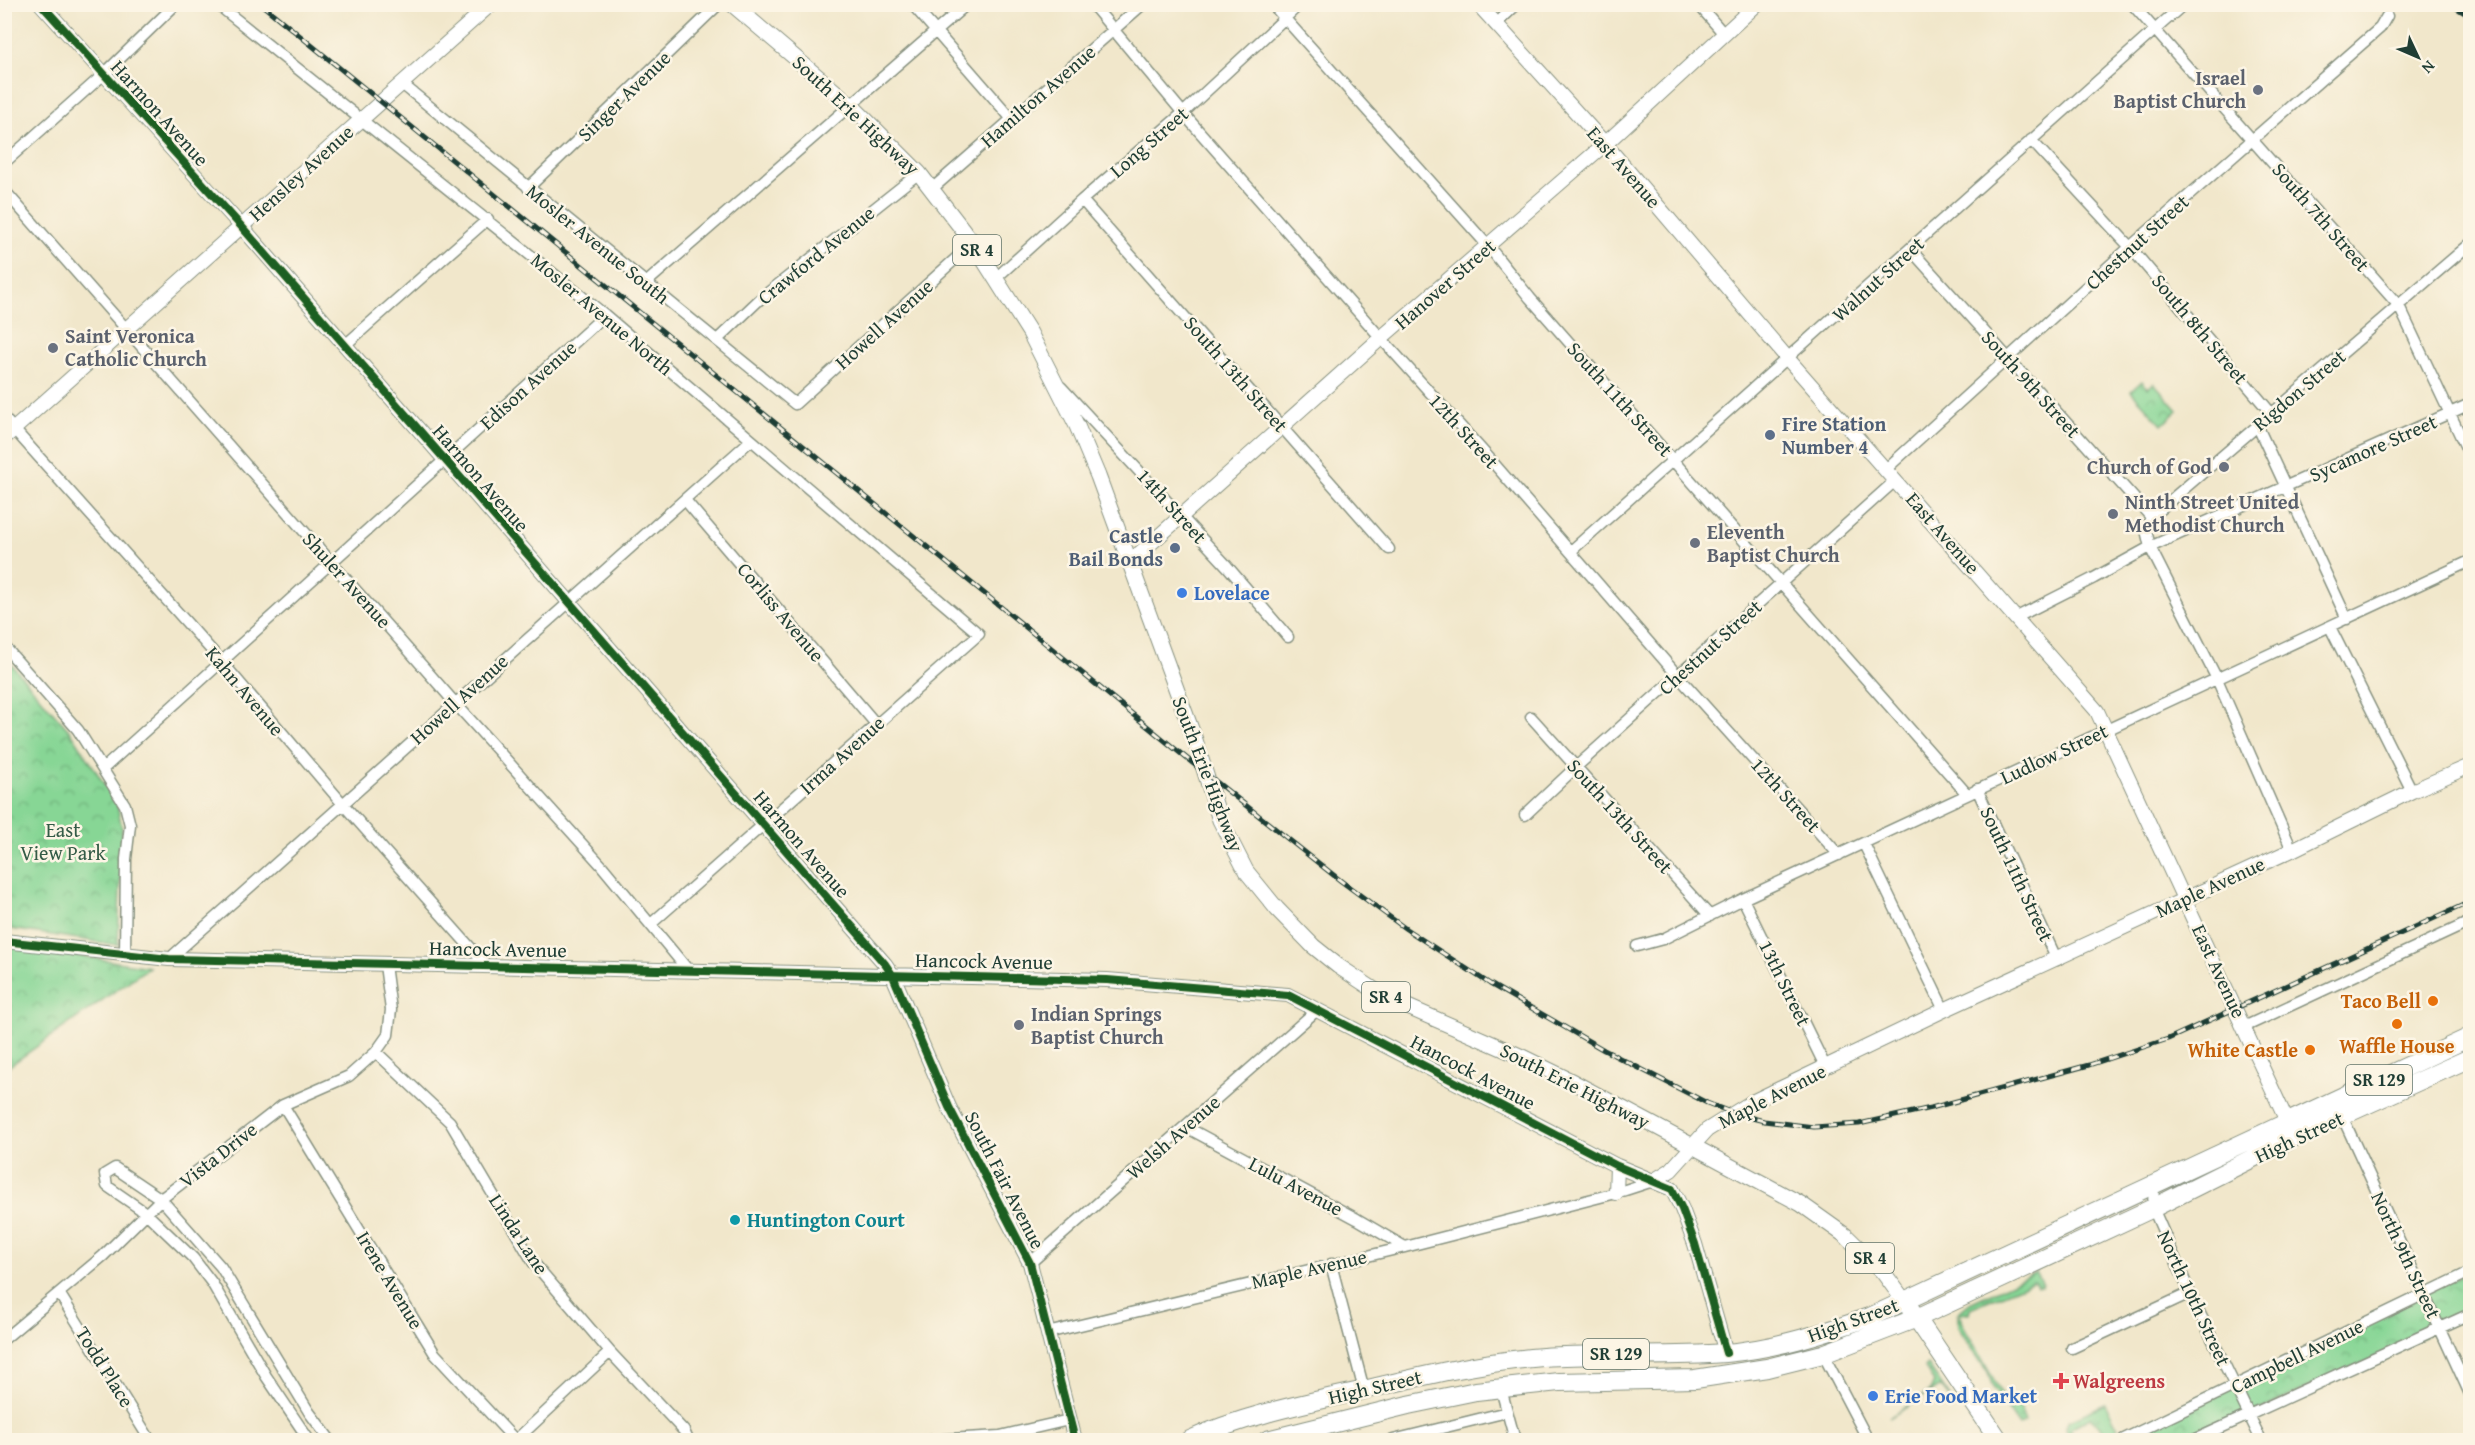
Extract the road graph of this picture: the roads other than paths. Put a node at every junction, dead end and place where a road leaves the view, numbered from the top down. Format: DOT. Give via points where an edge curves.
graph roads {
  1 [pos="41,4"];
  2 [pos="176,4"];
  3 [pos="217,4"];
  4 [pos="491,4"];
  5 [pos="719,4"];
  6 [pos="732,4"];
  7 [pos="912,4"];
  8 [pos="967,4"];
  9 [pos="1092,4"];
  10 [pos="1143,4"];
  11 [pos="1272,4"];
  12 [pos="1300,4"];
  13 [pos="1478,4"];
  14 [pos="1517,4"];
  15 [pos="1698,4"];
  16 [pos="1756,4"];
  17 [pos="2132,4"];
  18 [pos="2184,4"];
  19 [pos="2387,16"];
  20 [pos="1284,19"];
  21 [pos="1495,25"];
  22 [pos="1114,30"];
  23 [pos="2154,30"];
  24 [pos="937,33"];
  25 [pos="1724,34"];
  26 [pos="103,75"];
  27 [pos="402,84"];
  28 [pos="852,106"];
  29 [pos="1183,113"];
  30 [pos="1011,118"];
  31 [pos="362,119"];
  32 [pos="2252,139"];
  33 [pos="2031,140"];
  34 [pos="1605,144"];
  35 [pos="4,163"];
  36 [pos="919,173"];
  37 [pos="528,188"];
  38 [pos="933,189"];
  39 [pos="4,190"];
  40 [pos="1082,200"];
  41 [pos="488,219"];
  42 [pos="241,226"];
  43 [pos="973,243"];
  44 [pos="2470,244"];
  45 [pos="1489,247"];
  46 [pos="2130,248"];
  47 [pos="1911,250"];
  48 [pos="996,278"];
  49 [pos="647,282"];
  50 [pos="2399,306"];
  51 [pos="605,315"];
  52 [pos="127,329"];
  53 [pos="1381,338"];
  54 [pos="717,340"];
  55 [pos="344,346"];
  56 [pos="1788,359"];
  57 [pos="2008,359"];
  58 [pos="1053,378"];
  59 [pos="795,404"];
  60 [pos="2470,404"];
  61 [pos="2271,413"];
  62 [pos="2450,414"];
  63 [pos="4,418"];
  64 [pos="2257,425"];
  65 [pos="1283,427"];
  66 [pos="9,434"];
  67 [pos="750,441"];
  68 [pos="2470,456"];
  69 [pos="1674,460"];
  70 [pos="445,461"];
  71 [pos="1887,469"];
  72 [pos="1896,480"];
  73 [pos="2284,488"];
  74 [pos="685,500"];
  75 [pos="2151,517"];
  76 [pos="1182,518"];
  77 [pos="2150,547"];
  78 [pos="1389,549"];
  79 [pos="1571,551"];
  80 [pos="1131,561"];
  81 [pos="2470,561"];
  82 [pos="330,562"];
  83 [pos="1782,583"];
  84 [pos="568,602"];
  85 [pos="2017,617"];
  86 [pos="2347,619"];
  87 [pos="2330,627"];
  88 [pos="979,634"];
  89 [pos="1288,638"];
  90 [pos="4,646"];
  91 [pos="222,662"];
  92 [pos="1678,676"];
  93 [pos="2217,680"];
  94 [pos="455,703"];
  95 [pos="1531,717"];
  96 [pos="876,724"];
  97 [pos="2107,729"];
  98 [pos="2470,766"];
  99 [pos="1576,767"];
  100 [pos="104,768"];
  101 [pos="2412,791"];
  102 [pos="1972,792"];
  103 [pos="342,804"];
  104 [pos="1525,815"];
  105 [pos="763,825"];
  106 [pos="1863,844"];
  107 [pos="2292,850"];
  108 [pos="1839,855"];
  109 [pos="1743,898"];
  110 [pos="2185,898"];
  111 [pos="1710,916"];
  112 [pos="652,923"];
  113 [pos="2469,926"];
  114 [pos="4,941"];
  115 [pos="1637,946"];
  116 [pos="125,954"];
  117 [pos="169,959"];
  118 [pos="2057,960"];
  119 [pos="485,964"];
  120 [pos="386,965"];
  121 [pos="688,970"];
  122 [pos="893,976"];
  123 [pos="1317,1010"];
  124 [pos="1944,1010"];
  125 [pos="2244,1027"];
  126 [pos="2470,1038"];
  127 [pos="376,1052"];
  128 [pos="2470,1058"];
  129 [pos="1826,1068"];
  130 [pos="283,1105"];
  131 [pos="2342,1116"];
  132 [pos="1186,1126"];
  133 [pos="2291,1130"];
  134 [pos="1693,1145"];
  135 [pos="1617,1166"];
  136 [pos="1653,1181"];
  137 [pos="2154,1184"];
  138 [pos="1616,1193"];
  139 [pos="160,1199"];
  140 [pos="2152,1208"];
  141 [pos="146,1213"];
  142 [pos="1405,1247"];
  143 [pos="1030,1263"];
  144 [pos="1331,1264"];
  145 [pos="2470,1272"];
  146 [pos="59,1293"];
  147 [pos="2190,1293"];
  148 [pos="2424,1293"];
  149 [pos="1905,1302"];
  150 [pos="2470,1314"];
  151 [pos="1917,1318"];
  152 [pos="2440,1328"];
  153 [pos="1047,1333"];
  154 [pos="4,1339"];
  155 [pos="2072,1348"];
  156 [pos="610,1352"];
  157 [pos="1726,1353"];
  158 [pos="1823,1354"];
  159 [pos="2235,1387"];
  160 [pos="1502,1389"];
  161 [pos="1364,1390"];
  162 [pos="2470,1395"];
  163 [pos="1507,1412"];
  164 [pos="2249,1415"];
  165 [pos="1069,1420"];
  166 [pos="150,1440"];
  167 [pos="309,1440"];
  168 [pos="330,1440"];
  169 [pos="515,1440"];
  170 [pos="688,1440"];
  171 [pos="932,1440"];
  172 [pos="1075,1440"];
  173 [pos="1190,1440"];
  174 [pos="1268,1440"];
  175 [pos="1393,1440"];
  176 [pos="1515,1440"];
  177 [pos="1868,1440"];
  178 [pos="2000,1440"];
  179 [pos="2125,1440"];
  180 [pos="2194,1440"];
  181 [pos="2261,1440"];
  1 -- 26 [label="street, Harmon Avenue"];
  2 -- 26 [label="street"];
  3 -- 31 [label="street, Mosler Avenue North"];
  4 -- 27 [label="street, Hensley Avenue"];
  5 -- 37 [label="street, Singer Avenue"];
  6 -- 28 [label="main road, South Erie Highway / SR 4"];
  7 -- 24 [label="street"];
  8 -- 24 [label="street"];
  9 -- 22 [label="street, 12th Street"];
  10 -- 22 [label="street, Hamilton Avenue"];
  11 -- 20 [label="street, South 11th Street"];
  12 -- 20 [label="street, Long Street"];
  13 -- 21 [label="street, East Avenue"];
  14 -- 21 [label="street"];
  15 -- 25 [label="street"];
  16 -- 25 [label="street, Hanover Street"];
  17 -- 23 [label="street, South 7th Street"];
  18 -- 23 [label="street, Walnut Street"];
  19 -- 32 [label="street, Chestnut Street" via="2380,28"];
  20 -- 29 [label="street, Long Street"];
  20 -- 45 [label="street, South 11th Street"];
  21 -- 34 [label="street, East Avenue"];
  22 -- 29 [label="street, 12th Street"];
  22 -- 30 [label="street, Hamilton Avenue"];
  23 -- 32 [label="street, South 7th Street"];
  23 -- 33 [label="street, Walnut Street"];
  24 -- 28 [label="street"];
  24 -- 30 [label="street"];
  25 -- 34 [label="street, Hanover Street"];
  26 -- 35 [label="street"];
  26 -- 42 [label="street, Harmon Avenue"];
  27 -- 31 [label="street, Hensley Avenue"];
  27 -- 37 [label="street, Mosler Avenue South"];
  28 -- 36 [label="main road, South Erie Highway / SR 4"];
  28 -- 49 [label="street"];
  29 -- 40 [label="street, Long Street"];
  29 -- 53 [label="street, 12th Street"];
  30 -- 38 [label="street, Hamilton Avenue"];
  31 -- 41 [label="street, Mosler Avenue North"];
  31 -- 42 [label="street, Hensley Avenue"];
  32 -- 46 [label="street, Chestnut Street"];
  32 -- 50 [label="street, South 7th Street"];
  33 -- 46 [label="street, South 8th Street"];
  33 -- 47 [label="street, Walnut Street"];
  34 -- 45 [label="street, Hanover Street"];
  34 -- 56 [label="street, East Avenue"];
  36 -- 38 [label="main road, South Erie Highway / SR 4"];
  36 -- 54 [label="street, Crawford Avenue" via="760,299"];
  37 -- 49 [label="street, Mosler Avenue South"];
  38 -- 43 [label="main road, South Erie Highway / SR 4"];
  39 -- 52 [label="street, Shuler Avenue"];
  40 -- 48 [label="street, Long Street"];
  40 -- 65 [label="street, South 13th Street"];
  41 -- 51 [label="street, Mosler Avenue North"];
  41 -- 55 [label="street"];
  42 -- 52 [label="street, Hensley Avenue"];
  42 -- 55 [label="street, Harmon Avenue"];
  43 -- 48 [label="main road, South Erie Highway / SR 4"];
  43 -- 59 [label="street, Howell Avenue"];
  44 -- 50 [label="street, Rigdon Street"];
  45 -- 53 [label="street, Hanover Street"];
  45 -- 69 [label="street, South 11th Street"];
  46 -- 57 [label="street, Chestnut Street"];
  46 -- 61 [label="street, South 8th Street"];
  47 -- 56 [label="street, Walnut Street"];
  47 -- 57 [label="street, South 9th Street"];
  48 -- 58 [label="main road, South Erie Highway / SR 4"];
  49 -- 54 [label="street, Mosler Avenue South"];
  50 -- 61 [label="street, Rigdon Street"];
  50 -- 62 [label="street, South 7th Street"];
  51 -- 67 [label="street, Mosler Avenue North"];
  51 -- 70 [label="street, Edison Avenue"];
  52 -- 66 [label="street, Hensley Avenue"];
  52 -- 82 [label="street, Shuler Avenue"];
  53 -- 65 [label="street, Hanover Street"];
  53 -- 79 [label="street, 12th Street"];
  54 -- 59 [label="street, Mosler Avenue South"];
  55 -- 70 [label="street, Harmon Avenue"];
  56 -- 69 [label="street, Walnut Street"];
  56 -- 71 [label="street, East Avenue"];
  57 -- 71 [label="street, Chestnut Street"];
  57 -- 75 [label="street, South 9th Street"];
  58 -- 76 [label="street, 14th Street"];
  58 -- 80 [label="main road, South Erie Highway / SR 4"];
  60 -- 62 [label="street, Sycamore Street"];
  61 -- 64 [label="street, Rigdon Street"];
  62 -- 68 [label="street, South 7th Street"];
  62 -- 73 [label="street, Sycamore Street"];
  63 -- 66 [label="street, Kahn Avenue"];
  64 -- 73 [label="street"];
  64 -- 75 [label="street, Rigdon Street"];
  65 -- 76 [label="street, Hanover Street"];
  65 -- 78 [label="street, South 13th Street"];
  66 -- 91 [label="street, Kahn Avenue"];
  67 -- 74 [label="street, Howell Avenue"];
  67 -- 88 [label="street, Mosler Avenue North"];
  69 -- 79 [label="street, Walnut Street"];
  69 -- 83 [label="street, South 11th Street"];
  70 -- 82 [label="street, Edison Avenue"];
  70 -- 84 [label="street, Harmon Avenue"];
  71 -- 72 [label="street, East Avenue"];
  72 -- 83 [label="street, Chestnut Street"];
  72 -- 85 [label="street, East Avenue"];
  73 -- 77 [label="street, Sycamore Street"];
  73 -- 86 [label="street"];
  74 -- 84 [label="street, Howell Avenue"];
  74 -- 96 [label="street, Corliss Avenue"];
  75 -- 77 [label="street" via="2146,530"];
  76 -- 80 [label="street, Hanover Street"];
  76 -- 89 [label="street, 14th Street"];
  77 -- 85 [label="street, Sycamore Street"];
  77 -- 93 [label="street"];
  79 -- 92 [label="street, 12th Street"];
  80 -- 134 [label="main road, South Erie Highway / SR 4" via="1220,820 1246,871 1297,930 1338,966 1385,997 1520,1056"];
  81 -- 86 [label="street, Ludlow Street"];
  82 -- 91 [label="street, Edison Avenue"];
  82 -- 94 [label="street, Shuler Avenue"];
  83 -- 92 [label="street, Chestnut Street"];
  83 -- 102 [label="street, South 11th Street"];
  84 -- 94 [label="street, Howell Avenue"];
  84 -- 105 [label="street, Harmon Avenue"];
  85 -- 97 [label="street, East Avenue" via="2097,711"];
  86 -- 87 [label="street, Ludlow Street"];
  87 -- 93 [label="street, Ludlow Street"];
  87 -- 101 [label="street"];
  88 -- 96 [label="street, Irma Avenue"];
  90 -- 100 [label="street" via="78,730"];
  91 -- 100 [label="street, Edison Avenue"];
  91 -- 103 [label="street, Kahn Avenue"];
  92 -- 99 [label="street, Chestnut Street"];
  92 -- 108 [label="street, 12th Street"];
  93 -- 97 [label="street, Ludlow Street"];
  93 -- 107 [label="street"];
  94 -- 103 [label="street, Howell Avenue"];
  94 -- 112 [label="street, Shuler Avenue"];
  95 -- 99 [label="street, South 13th Street"];
  96 -- 105 [label="street, Irma Avenue"];
  97 -- 102 [label="street, Ludlow Street"];
  97 -- 110 [label="street, East Avenue"];
  98 -- 101 [label="street, Maple Avenue"];
  99 -- 104 [label="street, Chestnut Street"];
  99 -- 111 [label="street, South 13th Street"];
  100 -- 116 [label="street" via="125,805 130,825"];
  101 -- 107 [label="street, Maple Avenue"];
  102 -- 106 [label="street, Ludlow Street"];
  102 -- 118 [label="street, South 11th Street"];
  103 -- 117 [label="street, Howell Avenue"];
  103 -- 119 [label="street, Kahn Avenue"];
  105 -- 112 [label="street, Irma Avenue"];
  105 -- 122 [label="street, Harmon Avenue"];
  106 -- 108 [label="street, Ludlow Street"];
  106 -- 124 [label="street"];
  107 -- 110 [label="street, Maple Avenue"];
  108 -- 109 [label="street, Ludlow Street"];
  109 -- 111 [label="street, Ludlow Street"];
  109 -- 129 [label="street, 13th Street"];
  110 -- 118 [label="street, Maple Avenue"];
  110 -- 125 [label="street, East Avenue"];
  111 -- 115 [label="street, Ludlow Street" via="1662,939"];
  112 -- 121 [label="street, Shuler Avenue"];
  113 -- 125 [label="street"];
  114 -- 116 [label="street, Hancock Avenue"];
  116 -- 117 [label="street, Hancock Avenue"];
  117 -- 120 [label="street, Hancock Avenue"];
  118 -- 124 [label="street, Maple Avenue"];
  119 -- 120 [label="street, Hancock Avenue"];
  119 -- 121 [label="street, Hancock Avenue"];
  120 -- 127 [label="street, Vista Drive" via="391,1010 388,1035"];
  121 -- 122 [label="street, Hancock Avenue"];
  122 -- 123 [label="street, Hancock Avenue" via="1107,980 1288,995"];
  122 -- 143 [label="street, South Fair Avenue" via="949,1107"];
  123 -- 132 [label="street, Welsh Avenue"];
  123 -- 135 [label="street, Hancock Avenue"];
  124 -- 129 [label="street, Maple Avenue"];
  125 -- 133 [label="street, East Avenue"];
  126 -- 133 [label="highway, High Street / SR 129"];
  127 -- 130 [label="street, Vista Drive" via="349,1076"];
  127 -- 156 [label="street, Linda Lane" via="450,1122 533,1262"];
  128 -- 131 [label="highway, High Street / SR 129"];
  129 -- 134 [label="street, Maple Avenue" via="1733,1113"];
  130 -- 139 [label="street, Vista Drive"];
  130 -- 169 [label="street, Irene Avenue" via="435,1354"];
  131 -- 133 [label="highway, High Street / SR 129"];
  131 -- 148 [label="street, North 9th Street"];
  132 -- 142 [label="street, Lulu Avenue"];
  132 -- 143 [label="street, Welsh Avenue"];
  133 -- 137 [label="highway, High Street / SR 129"];
  133 -- 140 [label="highway, High Street / SR 129"];
  134 -- 136 [label="street, Maple Avenue" via="1671,1170"];
  134 -- 149 [label="main road, South Erie Highway / SR 4" via="1828,1222 1877,1266"];
  135 -- 136 [label="street, Hancock Avenue"];
  135 -- 138 [label="street"];
  136 -- 138 [label="street, Maple Avenue"];
  136 -- 157 [label="street, Hancock Avenue" via="1672,1189 1677,1197 1695,1244"];
  137 -- 140 [label="street, North 10th Street"];
  137 -- 149 [label="highway, High Street / SR 129"];
  138 -- 142 [label="street, Maple Avenue"];
  139 -- 141 [label="street, Vista Drive"];
  139 -- 141 [label="street" via="115,1168 105,1174 107,1186"];
  139 -- 168 [label="street" via="221,1266"];
  140 -- 147 [label="street, North 10th Street"];
  140 -- 151 [label="highway, High Street / SR 129"];
  141 -- 146 [label="street, Vista Drive"];
  141 -- 167 [label="street" via="193,1258 212,1283"];
  142 -- 144 [label="street, Maple Avenue"];
  143 -- 153 [label="street, South Fair Avenue"];
  144 -- 153 [label="street, Maple Avenue"];
  144 -- 161 [label="street"];
  145 -- 148 [label="street, Campbell Avenue"];
  146 -- 154 [label="street, Vista Drive"];
  146 -- 166 [label="street, Todd Place"];
  147 -- 155 [label="street"];
  147 -- 159 [label="street, North 10th Street"];
  148 -- 152 [label="street, North 9th Street"];
  148 -- 159 [label="street, Campbell Avenue"];
  149 -- 151 [label="highway, South Erie Highway / SR 4"];
  149 -- 157 [label="highway, High Street / SR 129" via="1812,1336"];
  150 -- 152 [label="street, Campbell Avenue"];
  151 -- 158 [label="highway, High Street / SR 129"];
  151 -- 178 [label="highway, SR 4"];
  152 -- 162 [label="street, North 9th Street"];
  152 -- 164 [label="street, Campbell Avenue"];
  153 -- 165 [label="street, South Fair Avenue"];
  156 -- 169 [label="street"];
  156 -- 170 [label="street, Linda Lane"];
  157 -- 161 [label="highway, High Street / SR 129" via="1541,1358 1442,1371"];
  158 -- 160 [label="highway, High Street / SR 129" via="1767,1368 1695,1379 1559,1382"];
  158 -- 177 [label="street"];
  159 -- 164 [label="street, North 10th Street"];
  159 -- 179 [label="street, Campbell Avenue"];
  160 -- 163 [label="street"];
  160 -- 174 [label="highway, High Street / SR 129" via="1445,1397"];
  161 -- 173 [label="highway, High Street / SR 129" via="1259,1415"];
  163 -- 175 [label="street"];
  163 -- 176 [label="street"];
  164 -- 180 [label="street, Campbell Avenue"];
  164 -- 181 [label="street, North 10th Street"];
  165 -- 171 [label="street" via="1000,1436"];
  165 -- 172 [label="street, South Fair Avenue"];
}
